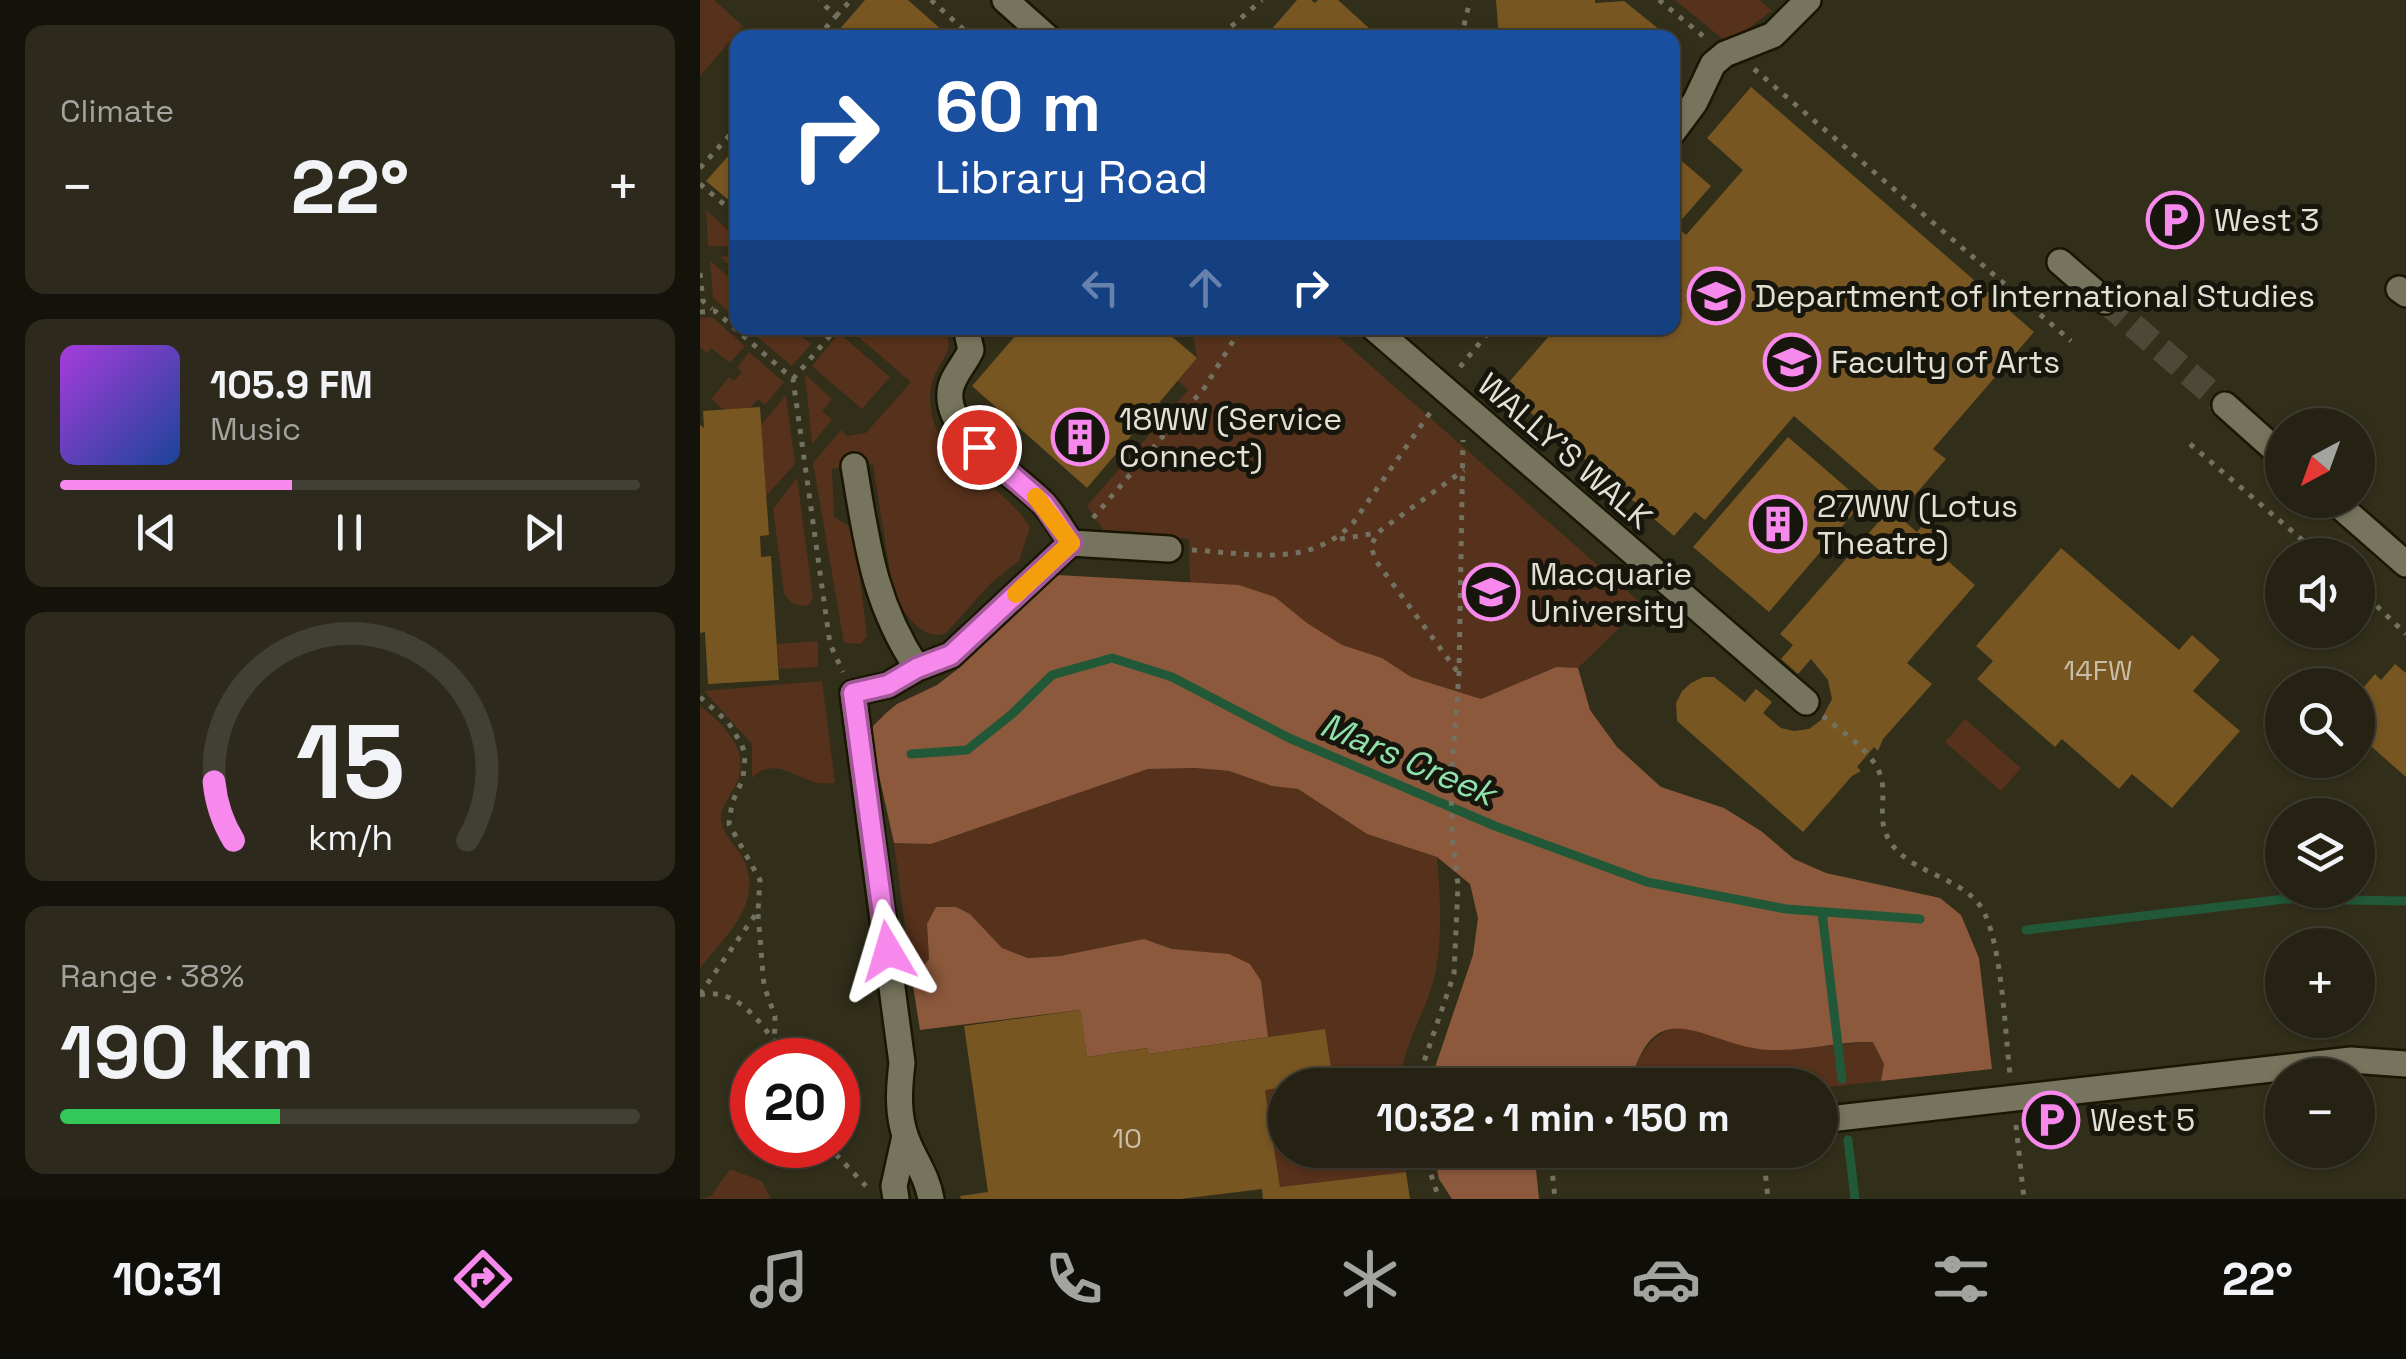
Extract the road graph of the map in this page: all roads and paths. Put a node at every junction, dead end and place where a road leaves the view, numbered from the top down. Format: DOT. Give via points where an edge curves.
graph roads {
  1 [pos="818,0"];
  2 [pos="851,0"];
  3 [pos="931,0"];
  4 [pos="1005,0"];
  5 [pos="1262,0"];
  6 [pos="1470,0"];
  7 [pos="1659,0"];
  8 [pos="1808,0"];
  9 [pos="836,16"];
  10 [pos="824,30"];
  11 [pos="964,30"];
  12 [pos="1039,30"];
  13 [pos="1227,30"];
  14 [pos="1463,30"];
  15 [pos="1725,54"];
  16 [pos="1680,122"];
  17 [pos="730,135"];
  18 [pos="700,168"];
  19 [pos="700,184"];
  20 [pos="730,209"];
  21 [pos="2060,262"];
  22 [pos="700,273"];
  23 [pos="2106,301"];
  24 [pos="714,310"];
  25 [pos="700,312"];
  26 [pos="730,324"];
  27 [pos="743,335"];
  28 [pos="831,335"];
  29 [pos="968,335"];
  30 [pos="1237,335"];
  31 [pos="1382,335"];
  32 [pos="1488,335"];
  33 [pos="2071,341"];
  34 [pos="793,379"];
  35 [pos="1452,396"];
  36 [pos="2225,405"];
  37 [pos="2265,441"];
  38 [pos="2190,444"];
  39 [pos="854,466"];
  40 [pos="1465,469"];
  41 [pos="2353,518"];
  42 [pos="1377,534"];
  43 [pos="2300,538"];
  44 [pos="1337,539"];
  45 [pos="1071,543"];
  46 [pos="1169,549"];
  47 [pos="2406,564"];
  48 [pos="2375,604"];
  49 [pos="2406,634"];
  50 [pos="917,668"];
  51 [pos="1458,673"];
  52 [pos="853,693"];
  53 [pos="700,697"];
  54 [pos="1806,702"];
  55 [pos="758,911"];
  56 [pos="700,995"];
  57 [pos="772,1038"];
  58 [pos="776,1038"];
  59 [pos="2406,1064"];
  60 [pos="1422,1068"];
  61 [pos="2013,1099"];
  62 [pos="1838,1118"];
  63 [pos="905,1136"];
  64 [pos="853,1168"];
  65 [pos="1429,1168"];
  66 [pos="1552,1168"];
  67 [pos="1765,1168"];
  68 [pos="884,1196"];
  69 [pos="931,1199"];
  70 [pos="1439,1199"];
  71 [pos="1555,1199"];
  72 [pos="1768,1199"];
  73 [pos="2024,1199"];
  1 -- 9 [label="path"];
  2 -- 9 [label="path"];
  3 -- 11 [label="path"];
  4 -- 12 [label="street"];
  5 -- 13 [label="path"];
  6 -- 14 [label="path"];
  7 -- 15 [label="path"];
  8 -- 15 [label="street" via="1773,34"];
  9 -- 10 [label="path"];
  15 -- 16 [label="street"];
  15 -- 33 [label="path" via="1748,64"];
  17 -- 18 [label="path"];
  19 -- 20 [label="path"];
  21 -- 23 [label="street"];
  22 -- 24 [label="path" via="703,302"];
  24 -- 25 [label="path"];
  24 -- 26 [label="path"];
  27 -- 34 [label="path"];
  28 -- 34 [label="path"];
  29 -- 45 [label="street" via="971,350 952,381 952,412 979,447 1044,504"];
  30 -- 45 [label="path" via="1206,386"];
  31 -- 35 [label="street, WALLY'S WALK"];
  32 -- 35 [label="path"];
  34 -- 52 [label="path" via="830,644"];
  35 -- 40 [label="path"];
  35 -- 44 [label="path" via="1433,409"];
  35 -- 54 [label="street, WALLY'S WALK"];
  36 -- 37 [label="street"];
  38 -- 43 [label="path"];
  39 -- 50 [label="street" via="880,600"];
  40 -- 42 [label="path"];
  40 -- 51 [label="path"];
  41 -- 47 [label="street"];
  42 -- 44 [label="path"];
  42 -- 51 [label="path" via="1371,547 1376,561"];
  44 -- 46 [label="path" via="1288,555"];
  45 -- 46 [label="street"];
  45 -- 50 [label="street" via="951,655"];
  48 -- 49 [label="path"];
  50 -- 52 [label="street" via="888,685"];
  51 -- 60 [label="path" via="1451,782 1458,885 1454,974"];
  52 -- 63 [label="street" via="902,1063 898,1099"];
  53 -- 55 [label="path" via="728,722 746,756 729,824 760,880"];
  54 -- 61 [label="path" via="1868,754 1881,778 1884,831 1900,854 1980,906 1993,943"];
  55 -- 56 [label="path"];
  55 -- 58 [label="path"];
  56 -- 57 [label="path" via="723,995 743,1006"];
  59 -- 61 [label="street" via="2351,1060"];
  61 -- 62 [label="street"];
  61 -- 73 [label="path"];
  63 -- 68 [label="street" via="894,1186"];
  63 -- 69 [label="street"];
  64 -- 68 [label="path"];
  65 -- 70 [label="path"];
  66 -- 71 [label="path"];
  67 -- 72 [label="path"];
}
